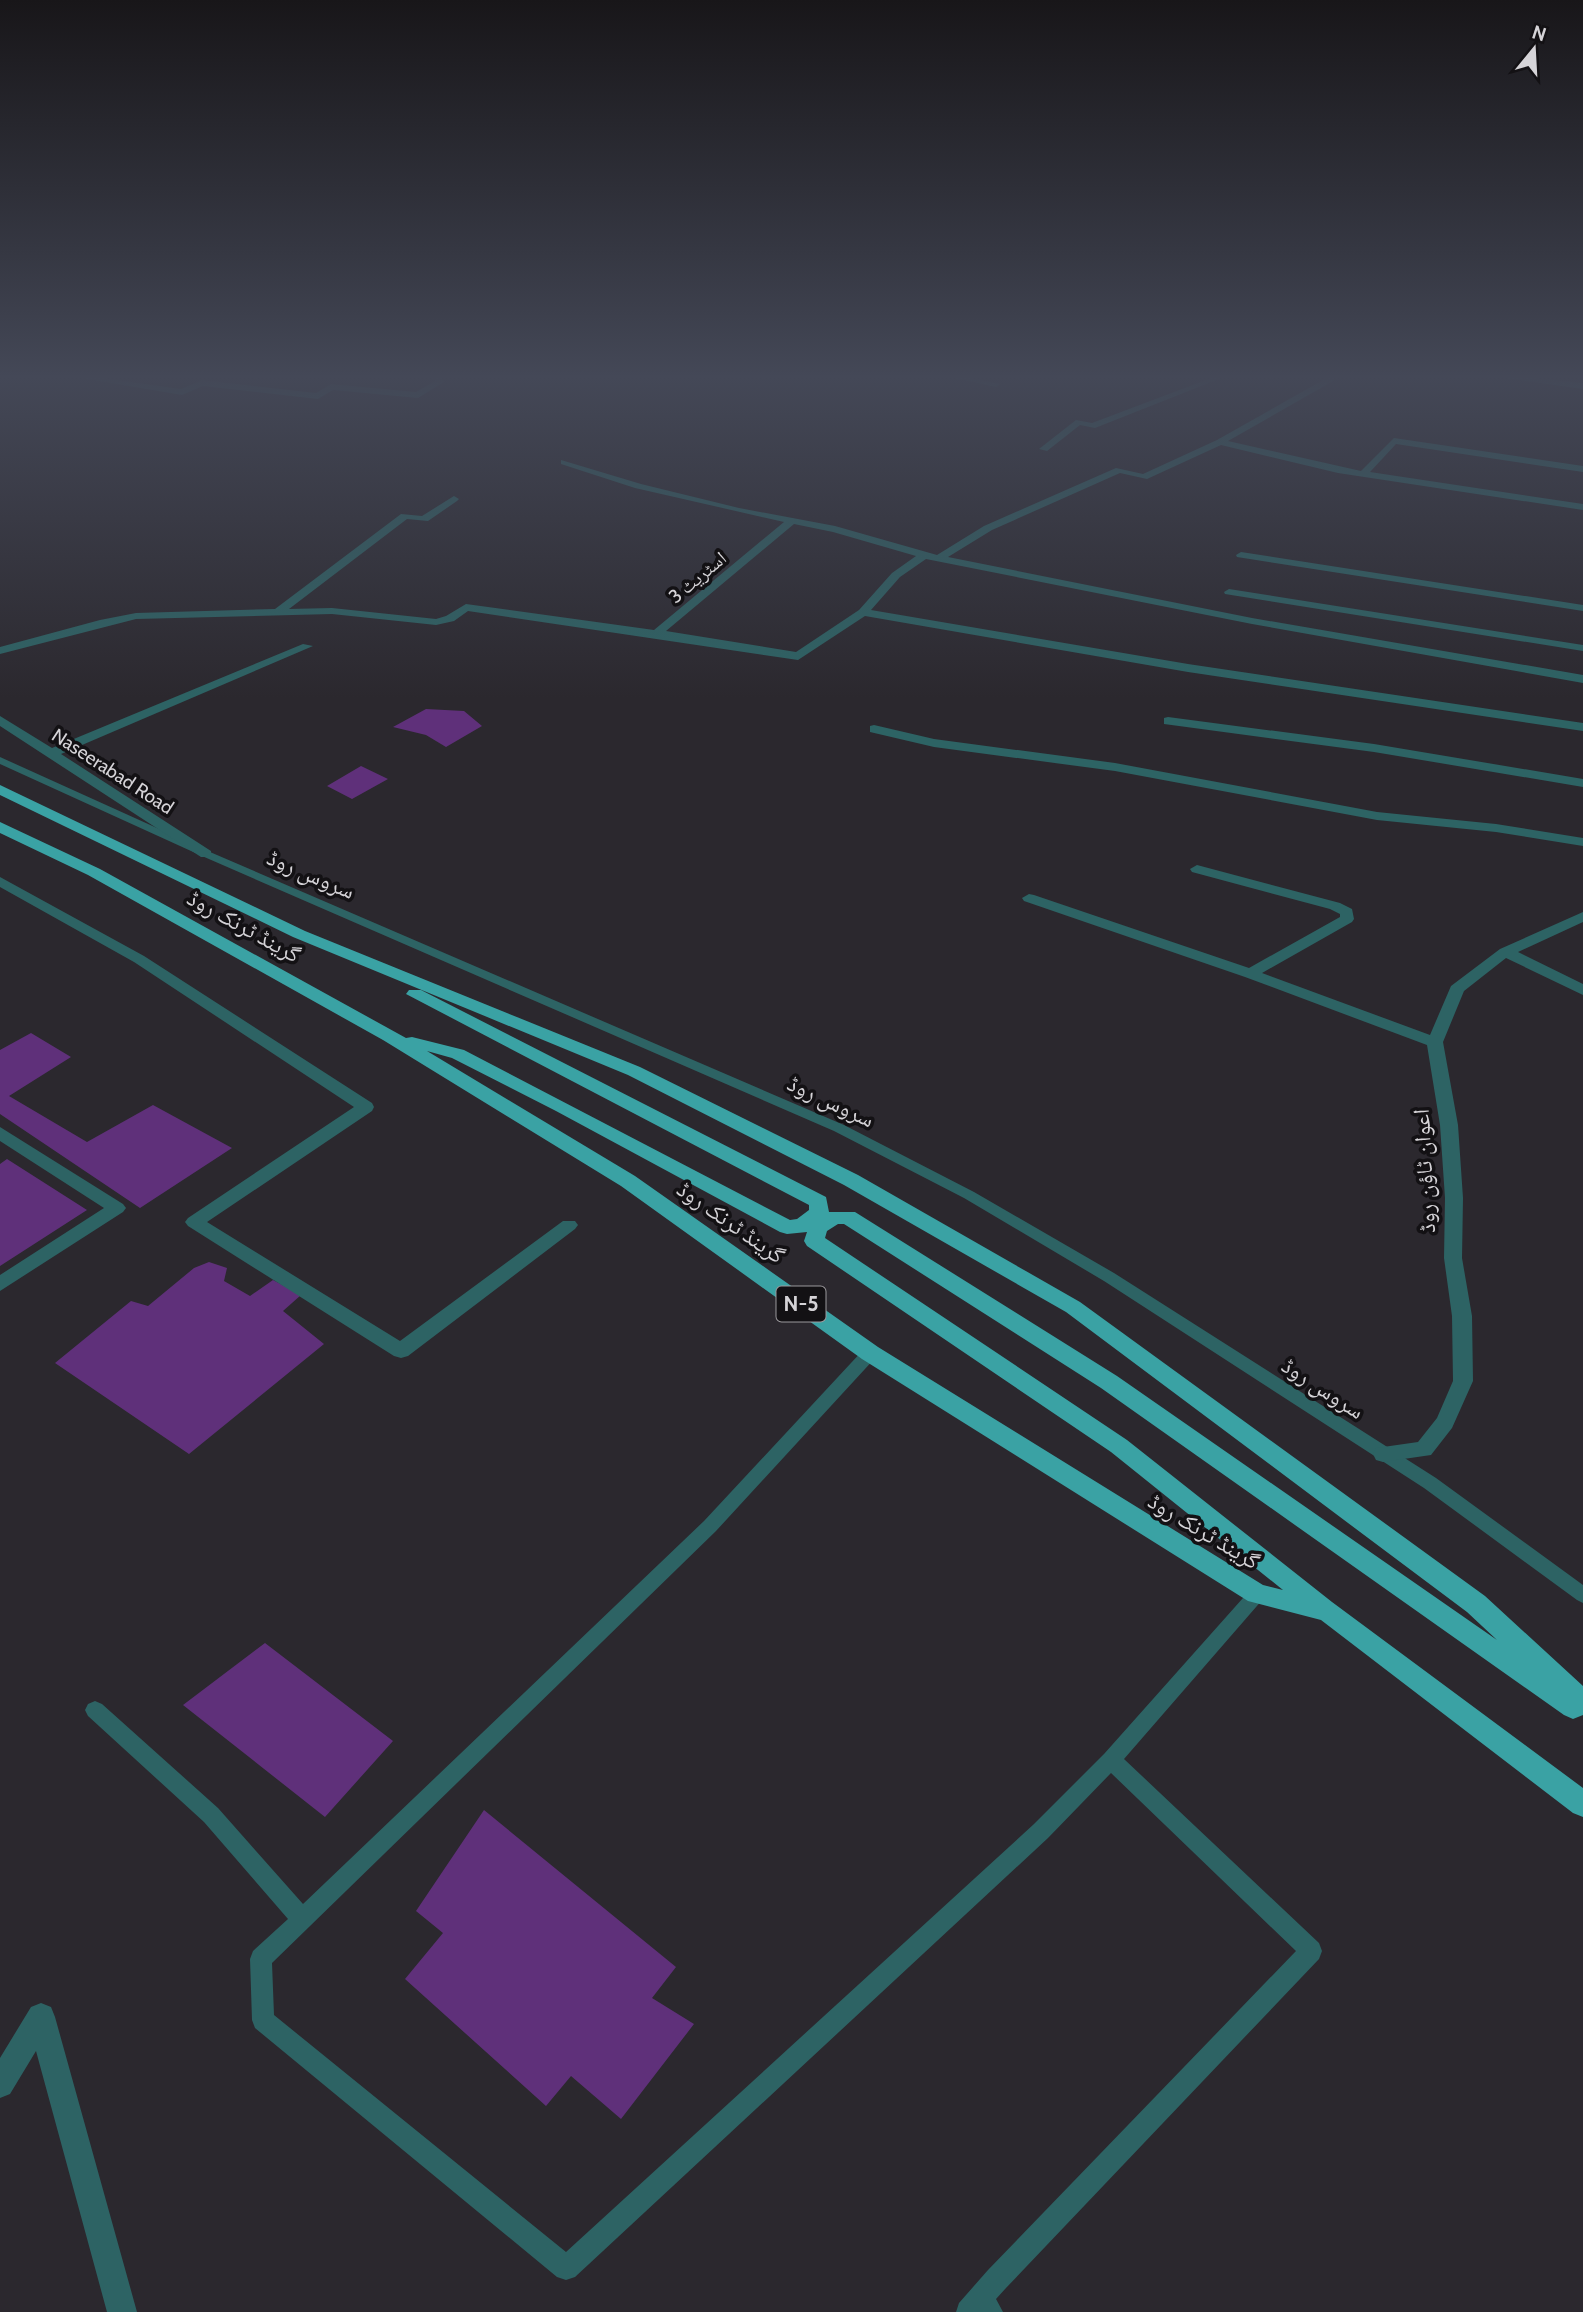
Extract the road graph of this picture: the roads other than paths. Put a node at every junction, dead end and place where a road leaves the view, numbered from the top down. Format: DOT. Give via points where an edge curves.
graph roads {
  1 [pos="628,483"];
  2 [pos="1090,483"];
  3 [pos="1422,483"];
  4 [pos="454,499"];
  5 [pos="1583,507"];
  6 [pos="792,521"];
  7 [pos="924,555"];
  8 [pos="1241,555"];
  9 [pos="939,558"];
  10 [pos="1229,592"];
  11 [pos="1583,608"];
  12 [pos="279,611"];
  13 [pos="863,612"];
  14 [pos="656,634"];
  15 [pos="307,646"];
  16 [pos="1583,648"];
  17 [pos="0,651"];
  18 [pos="1583,679"];
  19 [pos="0,720"];
  20 [pos="1168,722"];
  21 [pos="1583,727"];
  22 [pos="874,729"];
  23 [pos="50,754"];
  24 [pos="0,760"];
  25 [pos="1583,783"];
  26 [pos="0,789"];
  27 [pos="1,829"];
  28 [pos="1583,842"];
  29 [pos="206,854"];
  30 [pos="1197,870"];
  31 [pos="0,881"];
  32 [pos="1029,898"];
  33 [pos="1583,916"];
  34 [pos="1563,925"];
  35 [pos="299,934"];
  36 [pos="1583,934"];
  37 [pos="1505,953"];
  38 [pos="1250,974"];
  39 [pos="1583,990"];
  40 [pos="389,1036"];
  41 [pos="1435,1042"];
  42 [pos="2,1137"];
  43 [pos="569,1225"];
  44 [pos="0,1284"];
  45 [pos="870,1353"];
  46 [pos="1383,1454"];
  47 [pos="1257,1594"];
  48 [pos="1583,1595"];
  49 [pos="1328,1611"];
  50 [pos="1583,1703"];
  51 [pos="95,1710"];
  52 [pos="1583,1714"];
  53 [pos="1111,1760"];
  54 [pos="1583,1804"];
  55 [pos="303,1920"];
  56 [pos="0,2084"];
  57 [pos="980,2308"];
  58 [pos="122,2312"];
  1 -- 6 [label="street"];
  2 -- 9 [label="street" via="988,528"];
  3 -- 5 [label="street"];
  4 -- 12 [label="street" via="424,519 405,516"];
  6 -- 7 [label="street"];
  6 -- 14 [label="street, اسٹریٹ 3"];
  7 -- 9 [label="street"];
  7 -- 13 [label="street" via="896,575"];
  8 -- 11 [label="street"];
  9 -- 18 [label="street" via="1252,621"];
  10 -- 16 [label="street"];
  12 -- 14 [label="street" via="332,611 443,622 466,607"];
  12 -- 17 [label="street" via="136,616"];
  13 -- 14 [label="street" via="798,656"];
  13 -- 21 [label="street" via="1188,668"];
  15 -- 23 [label="street"];
  19 -- 23 [label="street, Naseerabad Road"];
  20 -- 25 [label="street" via="1374,748"];
  22 -- 28 [label="street" via="934,743 1115,767 1377,816"];
  23 -- 29 [label="street, Naseerabad Road"];
  24 -- 29 [label="lane, سروس روڈ"];
  26 -- 35 [label="highway, گرینڈ ٹرنک روڈ"];
  27 -- 40 [label="highway, گرینڈ ٹرنک روڈ / N-5" via="94,872"];
  29 -- 46 [label="lane, سروس روڈ" via="839,1128 969,1195 1110,1277"];
  30 -- 38 [label="street" via="1347,912 1347,919"];
  31 -- 43 [label="street" via="139,959 366,1107 194,1222 401,1351"];
  32 -- 38 [label="street"];
  33 -- 34 [label="street"];
  34 -- 36 [label="street"];
  34 -- 37 [label="street"];
  35 -- 40 [label="highway" via="820,1202 819,1213 802,1226 787,1227 458,1054"];
  35 -- 50 [label="highway, گرینڈ ٹرنک روڈ" via="634,1071 851,1180 1073,1307 1476,1604"];
  37 -- 39 [label="street"];
  37 -- 41 [label="street" via="1457,989"];
  38 -- 41 [label="street"];
  40 -- 45 [label="highway, گرینڈ ٹرنک روڈ / N-5" via="628,1181"];
  41 -- 46 [label="street, اعوان ٹاؤن روڈ" via="1449,1125 1463,1381 1445,1422 1424,1449"];
  42 -- 44 [label="street" via="117,1208"];
  45 -- 47 [label="highway, گرینڈ ٹرنک روڈ / N-5"];
  45 -- 55 [label="lane" via="710,1526"];
  46 -- 48 [label="lane, سروس روڈ" via="1478,1515"];
  47 -- 49 [label="highway, گرینڈ ٹرنک روڈ / N-5"];
  47 -- 53 [label="lane"];
  49 -- 52 [label="highway" via="1119,1446 814,1241 818,1227 834,1217 848,1217 1109,1382"];
  49 -- 54 [label="highway, گرینڈ ٹرنک روڈ / N-5"];
  51 -- 55 [label="lane" via="211,1815"];
  53 -- 55 [label="lane" via="1021,1849 566,2268 263,2020 261,1959"];
  53 -- 57 [label="lane" via="1311,1951"];
  56 -- 58 [label="street" via="41,2017"];
}
